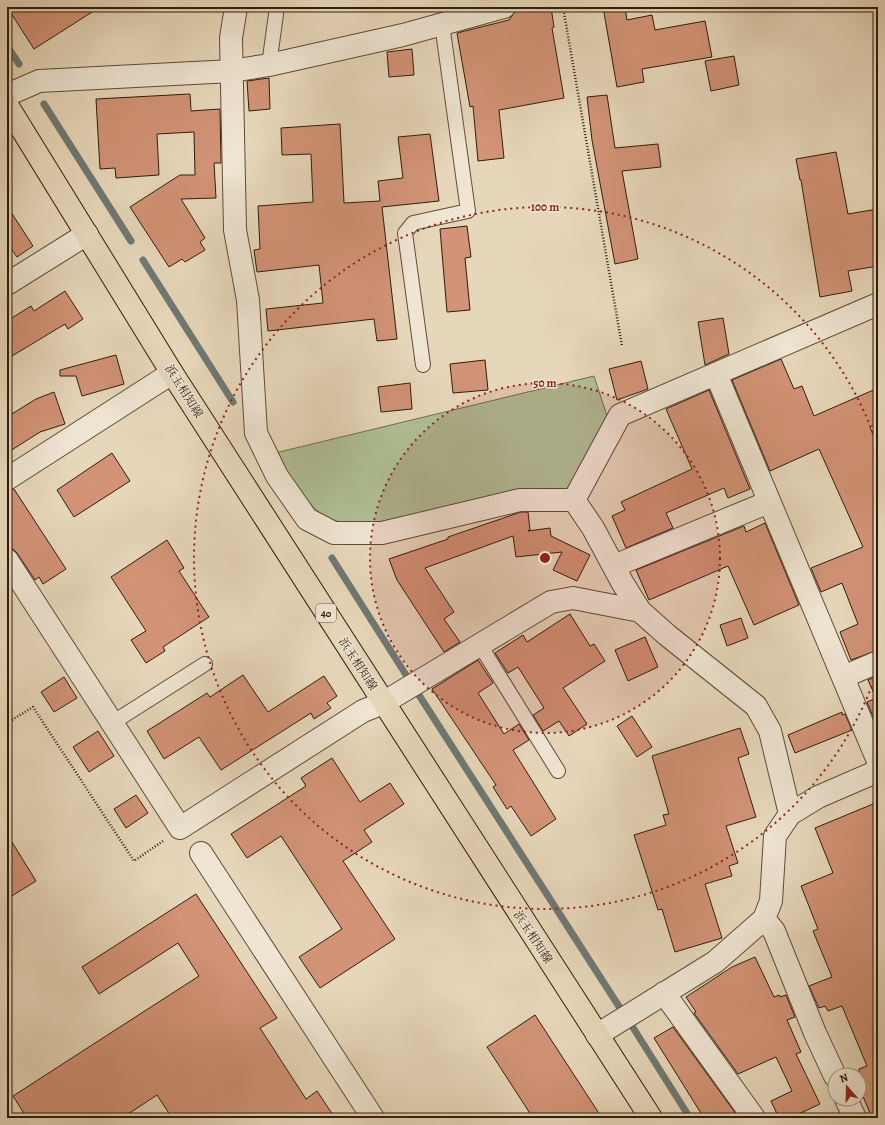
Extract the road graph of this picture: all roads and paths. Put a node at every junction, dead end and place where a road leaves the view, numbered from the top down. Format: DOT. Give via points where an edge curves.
graph roads {
  1 [pos="236,7"];
  2 [pos="277,7"];
  3 [pos="504,7"];
  4 [pos="563,7"];
  5 [pos="442,24"];
  6 [pos="269,65"];
  7 [pos="232,71"];
  8 [pos="7,95"];
  9 [pos="7,105"];
  10 [pos="86,234"];
  11 [pos="7,284"];
  12 [pos="878,304"];
  13 [pos="622,346"];
  14 [pos="423,365"];
  15 [pos="172,373"];
  16 [pos="716,374"];
  17 [pos="7,479"];
  18 [pos="574,500"];
  19 [pos="769,502"];
  20 [pos="7,560"];
  21 [pos="614,566"];
  22 [pos="640,611"];
  23 [pos="480,645"];
  24 [pos="878,662"];
  25 [pos="205,664"];
  26 [pos="842,677"];
  27 [pos="383,703"];
  28 [pos="7,723"];
  29 [pos="112,723"];
  30 [pos="878,761"];
  31 [pos="558,771"];
  32 [pos="878,771"];
  33 [pos="790,814"];
  34 [pos="180,828"];
  35 [pos="201,853"];
  36 [pos="764,918"];
  37 [pos="664,993"];
  38 [pos="597,1035"];
  39 [pos="831,1067"];
  40 [pos="850,1107"];
  41 [pos="373,1118"];
  42 [pos="651,1118"];
  43 [pos="754,1118"];
  44 [pos="855,1118"];
  1 -- 7 [label="street" via="231,38"];
  2 -- 6 [label="lane"];
  3 -- 5 [label="street"];
  4 -- 13 [label="path"];
  5 -- 6 [label="street"];
  5 -- 14 [label="lane" via="468,212 414,224 405,233"];
  6 -- 7 [label="street"];
  7 -- 8 [label="street" via="39,81"];
  7 -- 18 [label="street" via="235,230 248,300 256,432 277,476 307,519 334,533 382,533 520,500"];
  9 -- 10 [label="main road, 浜玉相知線 / 40"];
  10 -- 11 [label="street"];
  10 -- 15 [label="main road, 浜玉相知線 / 40"];
  12 -- 16 [label="street"];
  15 -- 17 [label="street"];
  15 -- 27 [label="main road, 浜玉相知線 / 40"];
  16 -- 18 [label="street" via="620,415"];
  16 -- 19 [label="street"];
  18 -- 21 [label="street" via="594,528"];
  19 -- 21 [label="street"];
  19 -- 26 [label="street"];
  20 -- 29 [label="street"];
  21 -- 22 [label="street"];
  22 -- 23 [label="street" via="573,598 551,602"];
  22 -- 33 [label="street" via="756,706 770,730"];
  23 -- 27 [label="street"];
  23 -- 31 [label="lane"];
  24 -- 26 [label="street"];
  25 -- 29 [label="lane"];
  26 -- 30 [label="street"];
  27 -- 34 [label="street" via="363,711"];
  27 -- 38 [label="main road, 浜玉相知線 / 40"];
  28 -- 34 [label="path" via="33,707 134,861"];
  29 -- 34 [label="street"];
  32 -- 33 [label="street" via="818,796"];
  33 -- 36 [label="street" via="775,836 771,901"];
  35 -- 41 [label="street"];
  36 -- 37 [label="street" via="715,962"];
  36 -- 39 [label="street" via="774,931"];
  37 -- 38 [label="street"];
  37 -- 43 [label="street"];
  38 -- 42 [label="main road, 浜玉相知線 / 40"];
  40 -- 44 [label="street"];
}
